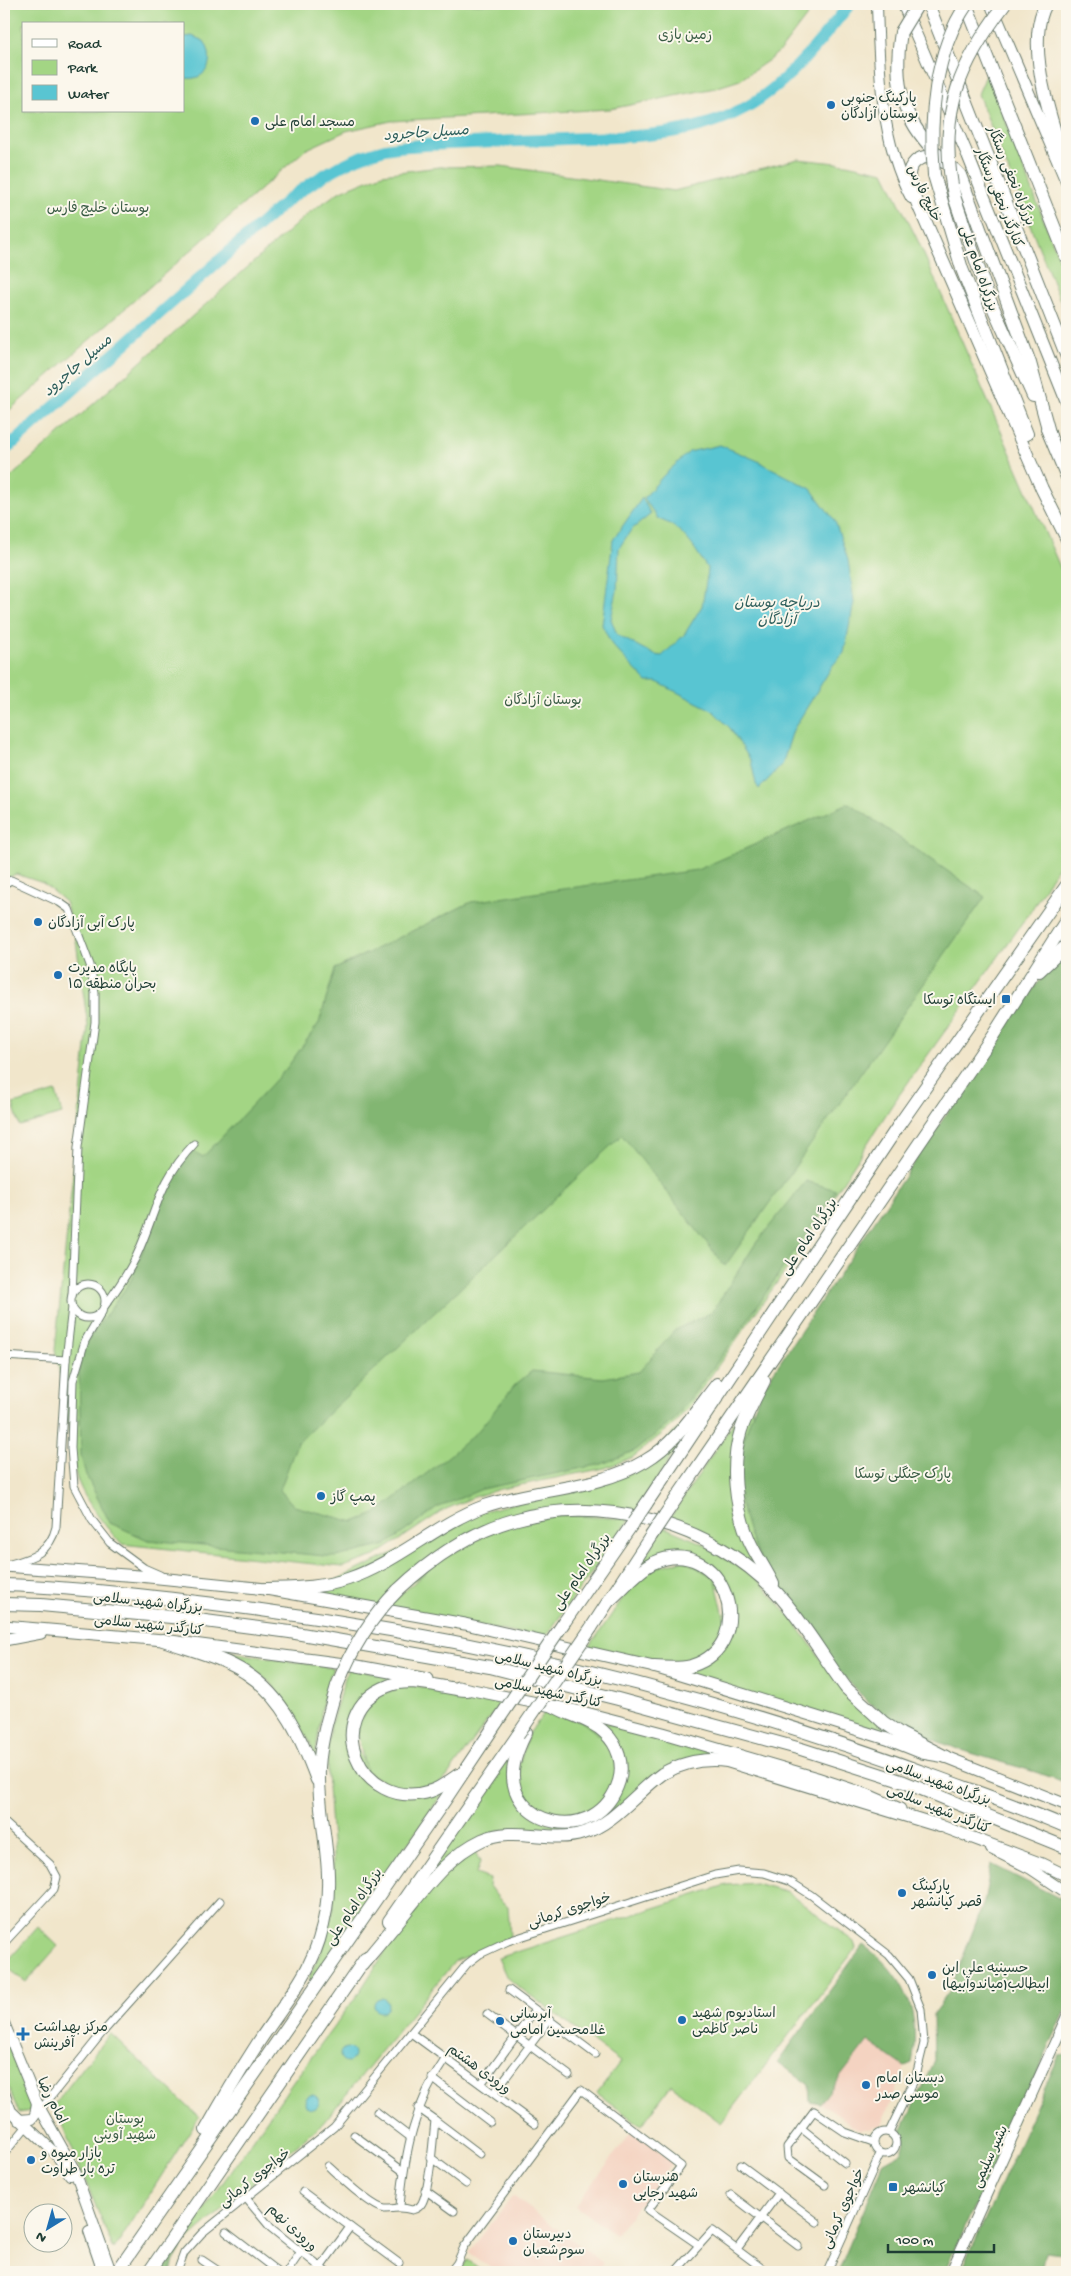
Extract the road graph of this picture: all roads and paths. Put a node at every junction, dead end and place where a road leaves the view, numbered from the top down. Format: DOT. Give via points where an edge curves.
graph roads {
  1 [pos="877,4"];
  2 [pos="902,4"];
  3 [pos="918,4"];
  4 [pos="928,4"];
  5 [pos="966,4"];
  6 [pos="991,4"];
  7 [pos="1005,4"];
  8 [pos="1046,4"];
  9 [pos="944,161"];
  10 [pos="1067,170"];
  11 [pos="1067,183"];
  12 [pos="936,245"];
  13 [pos="1067,259"];
  14 [pos="1067,357"];
  15 [pos="1067,403"];
  16 [pos="1050,436"];
  17 [pos="1067,477"];
  18 [pos="1067,534"];
  19 [pos="1067,539"];
  20 [pos="4,884"];
  21 [pos="1067,885"];
  22 [pos="1067,919"];
  23 [pos="1067,945"];
  24 [pos="1027,981"];
  25 [pos="194,1144"];
  26 [pos="72,1296"];
  27 [pos="72,1307"];
  28 [pos="103,1309"];
  29 [pos="759,1335"];
  30 [pos="780,1348"];
  31 [pos="4,1356"];
  32 [pos="66,1360"];
  33 [pos="4,1566"];
  34 [pos="170,1579"];
  35 [pos="4,1585"];
  36 [pos="266,1589"];
  37 [pos="778,1593"];
  38 [pos="610,1600"];
  39 [pos="4,1604"];
  40 [pos="4,1626"];
  41 [pos="57,1631"];
  42 [pos="4,1640"];
  43 [pos="163,1640"];
  44 [pos="654,1667"];
  45 [pos="468,1690"];
  46 [pos="555,1706"];
  47 [pos="536,1710"];
  48 [pos="946,1757"];
  49 [pos="462,1773"];
  50 [pos="320,1788"];
  51 [pos="1067,1805"];
  52 [pos="4,1822"];
  53 [pos="940,1826"];
  54 [pos="1067,1827"];
  55 [pos="964,1834"];
  56 [pos="1067,1848"];
  57 [pos="1067,1876"];
  58 [pos="1067,1893"];
  59 [pos="220,1901"];
  60 [pos="4,1943"];
  61 [pos="362,1965"];
  62 [pos="509,1990"];
  63 [pos="535,2010"];
  64 [pos="487,2014"];
  65 [pos="1067,2016"];
  66 [pos="548,2020"];
  67 [pos="4,2023"];
  68 [pos="1065,2027"];
  69 [pos="411,2033"];
  70 [pos="516,2036"];
  71 [pos="530,2045"];
  72 [pos="595,2054"];
  73 [pos="446,2058"];
  74 [pos="569,2075"];
  75 [pos="432,2078"];
  76 [pos="481,2084"];
  77 [pos="4,2093"];
  78 [pos="494,2093"];
  79 [pos="39,2106"];
  80 [pos="418,2108"];
  81 [pos="377,2112"];
  82 [pos="435,2120"];
  83 [pos="490,2122"];
  84 [pos="22,2124"];
  85 [pos="536,2124"];
  86 [pos="801,2128"];
  87 [pos="889,2132"];
  88 [pos="354,2135"];
  89 [pos="410,2137"];
  90 [pos="873,2142"];
  91 [pos="4,2154"];
  92 [pos="480,2154"];
  93 [pos="880,2154"];
  94 [pos="197,2156"];
  95 [pos="430,2157"];
  96 [pos="845,2163"];
  97 [pos="741,2164"];
  98 [pos="328,2166"];
  99 [pos="403,2171"];
  100 [pos="466,2184"];
  101 [pos="824,2185"];
  102 [pos="426,2190"];
  103 [pos="303,2192"];
  104 [pos="779,2193"];
  105 [pos="731,2195"];
  106 [pos="246,2198"];
  107 [pos="400,2206"];
  108 [pos="454,2211"];
  109 [pos="761,2218"];
  110 [pos="817,2222"];
  111 [pos="350,2227"];
  112 [pos="226,2232"];
  113 [pos="699,2245"];
  114 [pos="798,2246"];
  115 [pos="737,2249"];
  116 [pos="300,2253"];
  117 [pos="202,2260"];
  118 [pos="399,2263"];
  119 [pos="323,2270"];
  120 [pos="103,2272"];
  121 [pos="111,2272"];
  122 [pos="117,2272"];
  123 [pos="150,2272"];
  124 [pos="177,2272"];
  125 [pos="220,2272"];
  126 [pos="278,2272"];
  127 [pos="287,2272"];
  128 [pos="450,2272"];
  129 [pos="677,2272"];
  130 [pos="767,2272"];
  131 [pos="827,2272"];
  132 [pos="951,2272"];
  1 -- 12 [label="main road, خلیج فارس" via="881,82 893,157 902,183"];
  2 -- 15 [label="main road, کنارگذر نجفی رستگار" via="968,156"];
  3 -- 9 [label="highway, bridge" via="901,32 898,54 902,100 923,140"];
  4 -- 14 [label="highway, بزرگراه نجفی رستگار"];
  5 -- 13 [label="highway, بزرگراه نجفی رستگار"];
  5 -- 18 [label="highway, بزرگراه امام علی, bridge" via="949,39 938,78 930,141 934,175 962,269"];
  6 -- 11 [label="main road"];
  7 -- 16 [label="highway, بزرگراه امام علی, bridge" via="984,31 964,67 950,109 947,156 955,199 988,296"];
  8 -- 10 [label="highway" via="1038,30 1040,77"];
  9 -- 12 [label="highway" via="927,157 918,159 910,167 909,176"];
  9 -- 16 [label="highway" via="960,175 970,200 1030,362"];
  12 -- 19 [label="highway"];
  16 -- 17 [label="highway, بزرگراه امام علی"];
  20 -- 26 [label="street" via="11,880 59,902 69,910 90,965 95,992 95,1022 78,1147"];
  21 -- 29 [label="highway, بزرگراه امام علی" via="901,1122"];
  22 -- 24 [label="highway"];
  23 -- 24 [label="highway"];
  24 -- 30 [label="highway"];
  25 -- 28 [label="street" via="168,1175 136,1256"];
  26 -- 27 [label="street"];
  26 -- 28 [label="street" via="78,1288 88,1284 98,1287 104,1296"];
  27 -- 28 [label="street" via="83,1318 94,1318"];
  27 -- 32 [label="street"];
  28 -- 34 [label="street" via="85,1341 74,1381 70,1448 74,1486 92,1520 110,1543 144,1568"];
  29 -- 36 [label="highway" via="668,1445 635,1467 609,1478 522,1495 483,1507 343,1581 322,1586"];
  29 -- 49 [label="highway, بزرگراه امام علی, bridge"];
  30 -- 37 [label="highway" via="744,1422 735,1475 742,1521 749,1541"];
  30 -- 38 [label="highway, bridge"];
  31 -- 32 [label="street"];
  32 -- 33 [label="street" via="54,1534 41,1553"];
  33 -- 34 [label="main road"];
  34 -- 36 [label="main road"];
  35 -- 54 [label="highway, بزرگراه شهید سلامی" via="172,1598 462,1642 739,1711 874,1754"];
  36 -- 44 [label="main road" via="465,1624"];
  37 -- 48 [label="highway" via="846,1688 859,1701 901,1734"];
  37 -- 50 [label="highway, bridge" via="732,1555 687,1532 629,1514 589,1509 544,1513 478,1533 438,1557 398,1590 361,1636 337,1686 323,1732"];
  38 -- 44 [label="highway" via="648,1566 670,1558 697,1562 712,1572 724,1587 729,1599 729,1622 714,1652 684,1668"];
  38 -- 47 [label="highway, bridge"];
  39 -- 56 [label="highway, بزرگراه شهید سلامی" via="182,1618 290,1632 490,1667 618,1699 904,1782"];
  40 -- 41 [label="main road, کنارگذر شهید سلامی"];
  41 -- 42 [label="main road"];
  41 -- 43 [label="main road, کنارگذر شهید سلامی"];
  43 -- 45 [label="main road, کنارگذر شهید سلامی" via="352,1665 444,1682"];
  43 -- 50 [label="highway" via="245,1672 265,1688 303,1742"];
  44 -- 48 [label="main road" via="818,1716 922,1754"];
  45 -- 46 [label="main road, کنارگذر شهید سلامی"];
  45 -- 49 [label="highway" via="407,1683 388,1685 361,1708 353,1723 351,1738 363,1772 391,1791 414,1794 434,1790"];
  46 -- 47 [label="highway" via="601,1729 613,1742 620,1761 620,1777 610,1800 598,1813 570,1823 537,1815 524,1804 515,1789 514,1764"];
  46 -- 53 [label="main road, کنارگذر شهید سلامی" via="738,1754 868,1795"];
  47 -- 61 [label="highway, bridge" via="405,1895"];
  48 -- 51 [label="main road"];
  49 -- 94 [label="highway, بزرگراه امام علی"];
  50 -- 94 [label="highway" via="328,1884 320,1940 308,1972 258,2043 206,2129"];
  52 -- 60 [label="street" via="50,1864 57,1877 54,1889"];
  53 -- 55 [label="main road, کنارگذر شهید سلامی"];
  53 -- 61 [label="highway" via="727,1761 691,1762 662,1774 603,1824 584,1833 553,1836 508,1833 492,1836 468,1848 433,1877"];
  55 -- 57 [label="main road, کنارگذر شهید سلامی"];
  55 -- 58 [label="main road" via="1031,1869"];
  59 -- 79 [label="street"];
  61 -- 123 [label="highway"];
  62 -- 63 [label="street"];
  63 -- 66 [label="street"];
  63 -- 70 [label="street"];
  64 -- 70 [label="street"];
  65 -- 68 [label="main road, بشیر سلیمی"];
  66 -- 71 [label="street"];
  66 -- 72 [label="street"];
  67 -- 79 [label="main road, امام رضا"];
  68 -- 132 [label="main road, بشیر سلیمی"];
  69 -- 73 [label="street, ورودی هشتم"];
  69 -- 87 [label="street, خواجوی کرمانی" via="467,1964 480,1954 715,1875 739,1871 764,1872 789,1881 811,1895 889,1955 909,1979 921,2009 924,2043 916,2076"];
  69 -- 106 [label="street, خواجوی کرمانی" via="334,2127"];
  70 -- 71 [label="street"];
  70 -- 76 [label="street"];
  71 -- 74 [label="street"];
  71 -- 78 [label="street"];
  73 -- 75 [label="street"];
  73 -- 76 [label="street, ورودی هشتم"];
  75 -- 80 [label="street"];
  75 -- 83 [label="street"];
  76 -- 78 [label="street, ورودی هشتم"];
  77 -- 84 [label="main road" via="11,2111"];
  78 -- 85 [label="street, ورودی هشتم"];
  79 -- 84 [label="main road" via="32,2119"];
  79 -- 121 [label="main road, امام رضا" via="75,2171"];
  80 -- 82 [label="street"];
  80 -- 89 [label="street"];
  81 -- 89 [label="street"];
  82 -- 92 [label="street"];
  82 -- 95 [label="street"];
  84 -- 91 [label="street"];
  84 -- 120 [label="main road" via="56,2154 69,2174"];
  86 -- 90 [label="street" via="814,2112 845,2132"];
  86 -- 96 [label="street"];
  86 -- 101 [label="street" via="787,2147 788,2158"];
  87 -- 90 [label="street" via="879,2133"];
  87 -- 93 [label="street" via="895,2137 896,2148 888,2154"];
  88 -- 99 [label="street"];
  89 -- 99 [label="street"];
  90 -- 93 [label="street"];
  93 -- 131 [label="street, خواجوی کرمانی"];
  94 -- 122 [label="highway, بزرگراه امام علی"];
  95 -- 100 [label="street"];
  95 -- 102 [label="street"];
  97 -- 104 [label="street"];
  98 -- 107 [label="street" via="362,2196 384,2209"];
  99 -- 107 [label="street"];
  102 -- 107 [label="street" via="418,2208 412,2210"];
  102 -- 108 [label="street"];
  103 -- 111 [label="street"];
  104 -- 109 [label="street"];
  104 -- 110 [label="street"];
  105 -- 109 [label="street"];
  106 -- 116 [label="street, ورودی نهم" via="270,2228"];
  106 -- 124 [label="street, خواجوی کرمانی" via="193,2242 184,2253"];
  109 -- 114 [label="street"];
  109 -- 115 [label="street"];
  111 -- 118 [label="street"];
  111 -- 119 [label="street"];
  112 -- 126 [label="street"];
  113 -- 115 [label="street" via="712,2231"];
  113 -- 128 [label="street" via="648,2210 681,2166 581,2090 464,2247"];
  113 -- 129 [label="street"];
  115 -- 130 [label="street"];
  116 -- 119 [label="street, ورودی نهم"];
  116 -- 127 [label="street"];
  117 -- 125 [label="street"];
}
